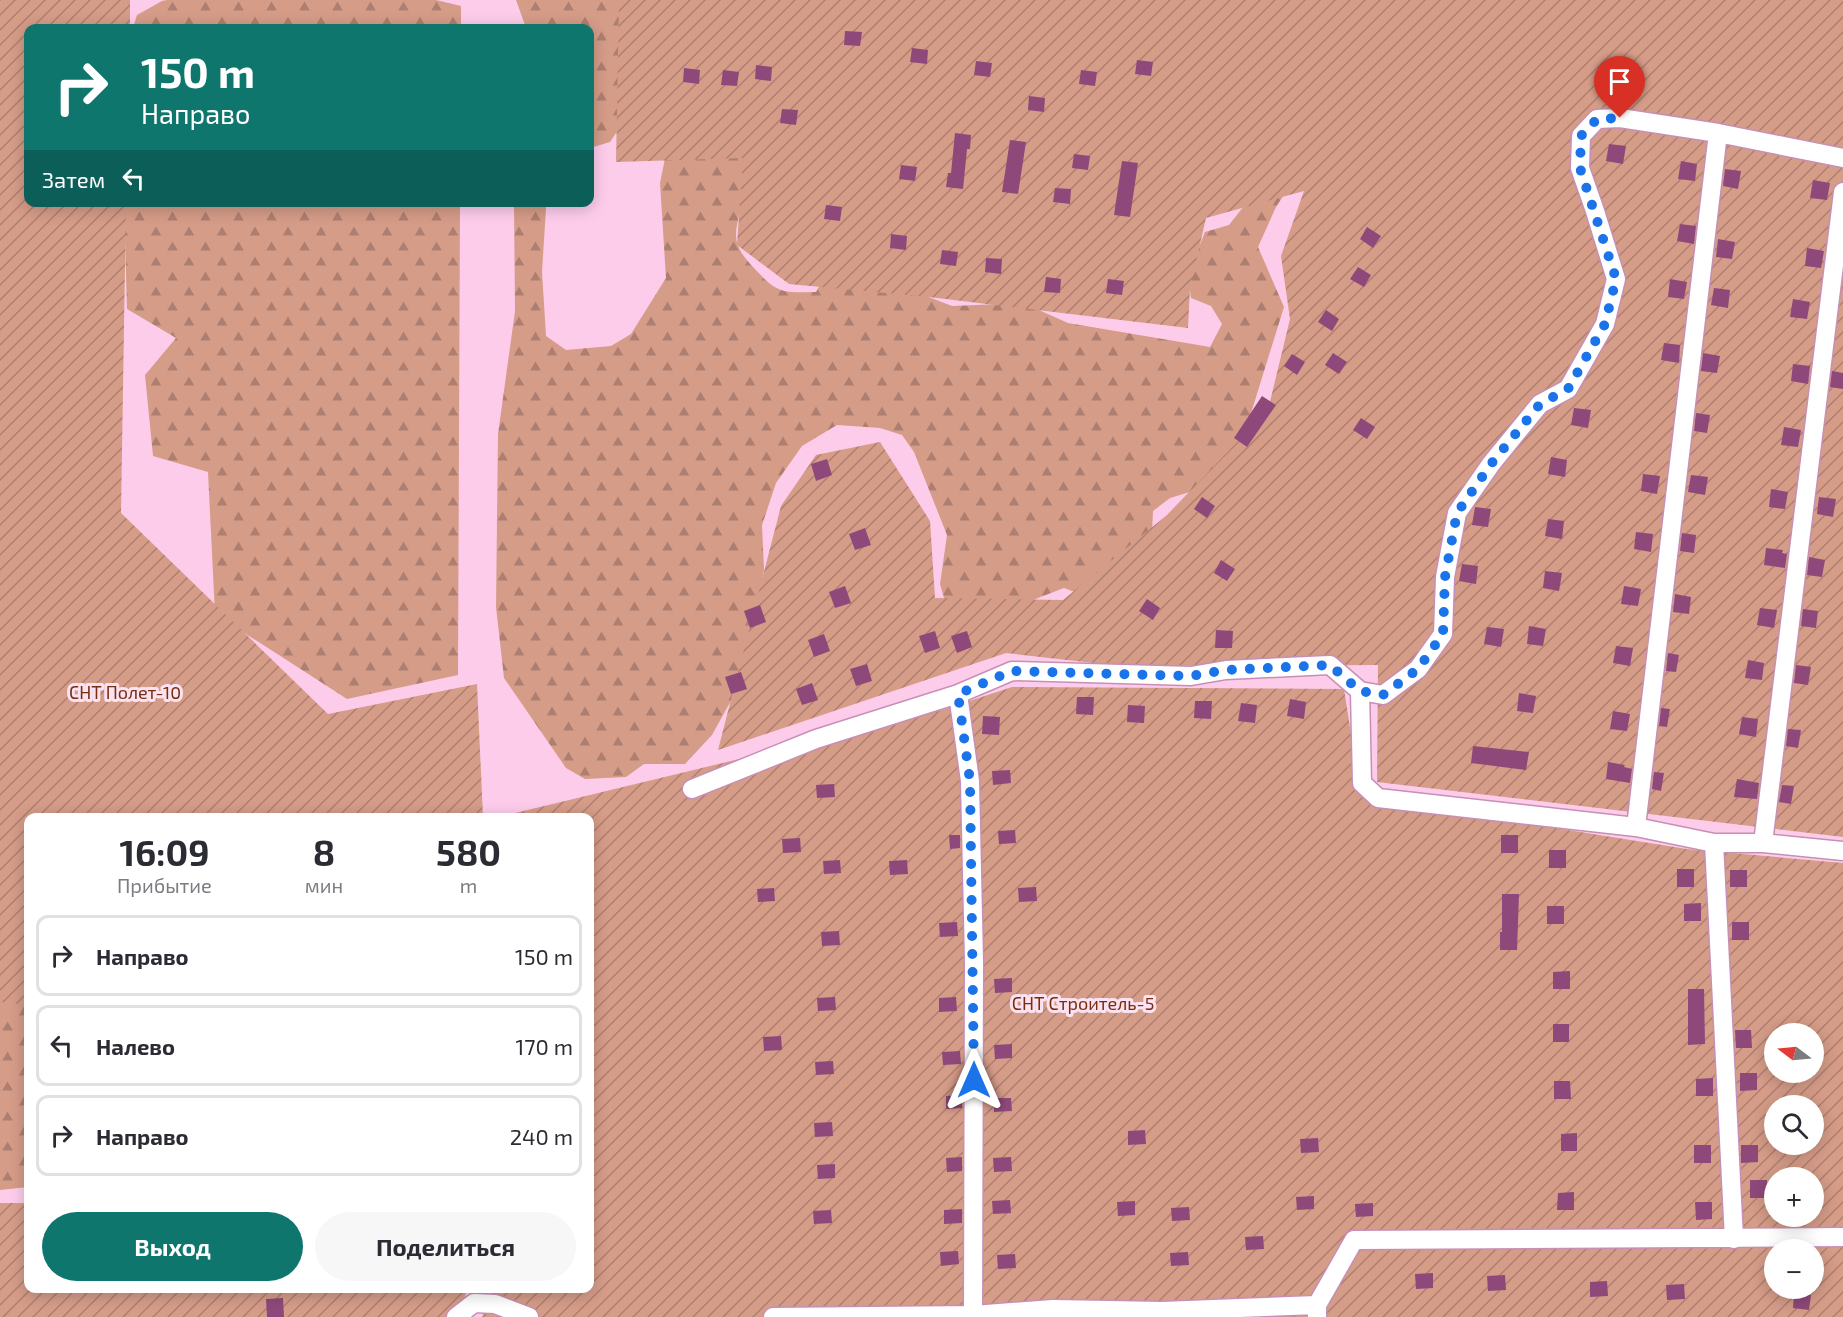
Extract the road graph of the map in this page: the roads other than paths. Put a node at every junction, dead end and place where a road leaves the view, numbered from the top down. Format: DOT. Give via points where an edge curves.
graph roads {
  1 [pos="1718,133"];
  2 [pos="1843,158"];
  3 [pos="1843,192"];
  4 [pos="1360,691"];
  5 [pos="958,694"];
  6 [pos="692,789"];
  7 [pos="1636,827"];
  8 [pos="1714,843"];
  9 [pos="1763,843"];
  10 [pos="1843,851"];
  11 [pos="1843,1237"];
  12 [pos="1734,1239"];
  13 [pos="1317,1311"];
  14 [pos="973,1315"];
  15 [pos="456,1317"];
  16 [pos="529,1317"];
  17 [pos="773,1317"];
  1 -- 2 [label="street"];
  1 -- 4 [label="street" via="1620,118 1597,119 1581,136 1580,168 1616,279 1605,324 1568,389 1540,404 1457,513 1445,577 1443,634 1418,669 1383,695"];
  1 -- 7 [label="street"];
  3 -- 9 [label="street"];
  4 -- 5 [label="street" via="1330,665 1226,670 1191,676 1012,671"];
  4 -- 7 [label="street" via="1362,783 1378,798"];
  5 -- 6 [label="street" via="816,739"];
  5 -- 14 [label="street" via="970,781"];
  7 -- 8 [label="street"];
  8 -- 9 [label="street"];
  8 -- 12 [label="street"];
  9 -- 10 [label="street"];
  11 -- 12 [label="street"];
  12 -- 13 [label="street" via="1354,1240"];
  13 -- 14 [label="street" via="1053,1309"];
  14 -- 17 [label="street"];
  15 -- 16 [label="street" via="474,1303 495,1304"];
}
